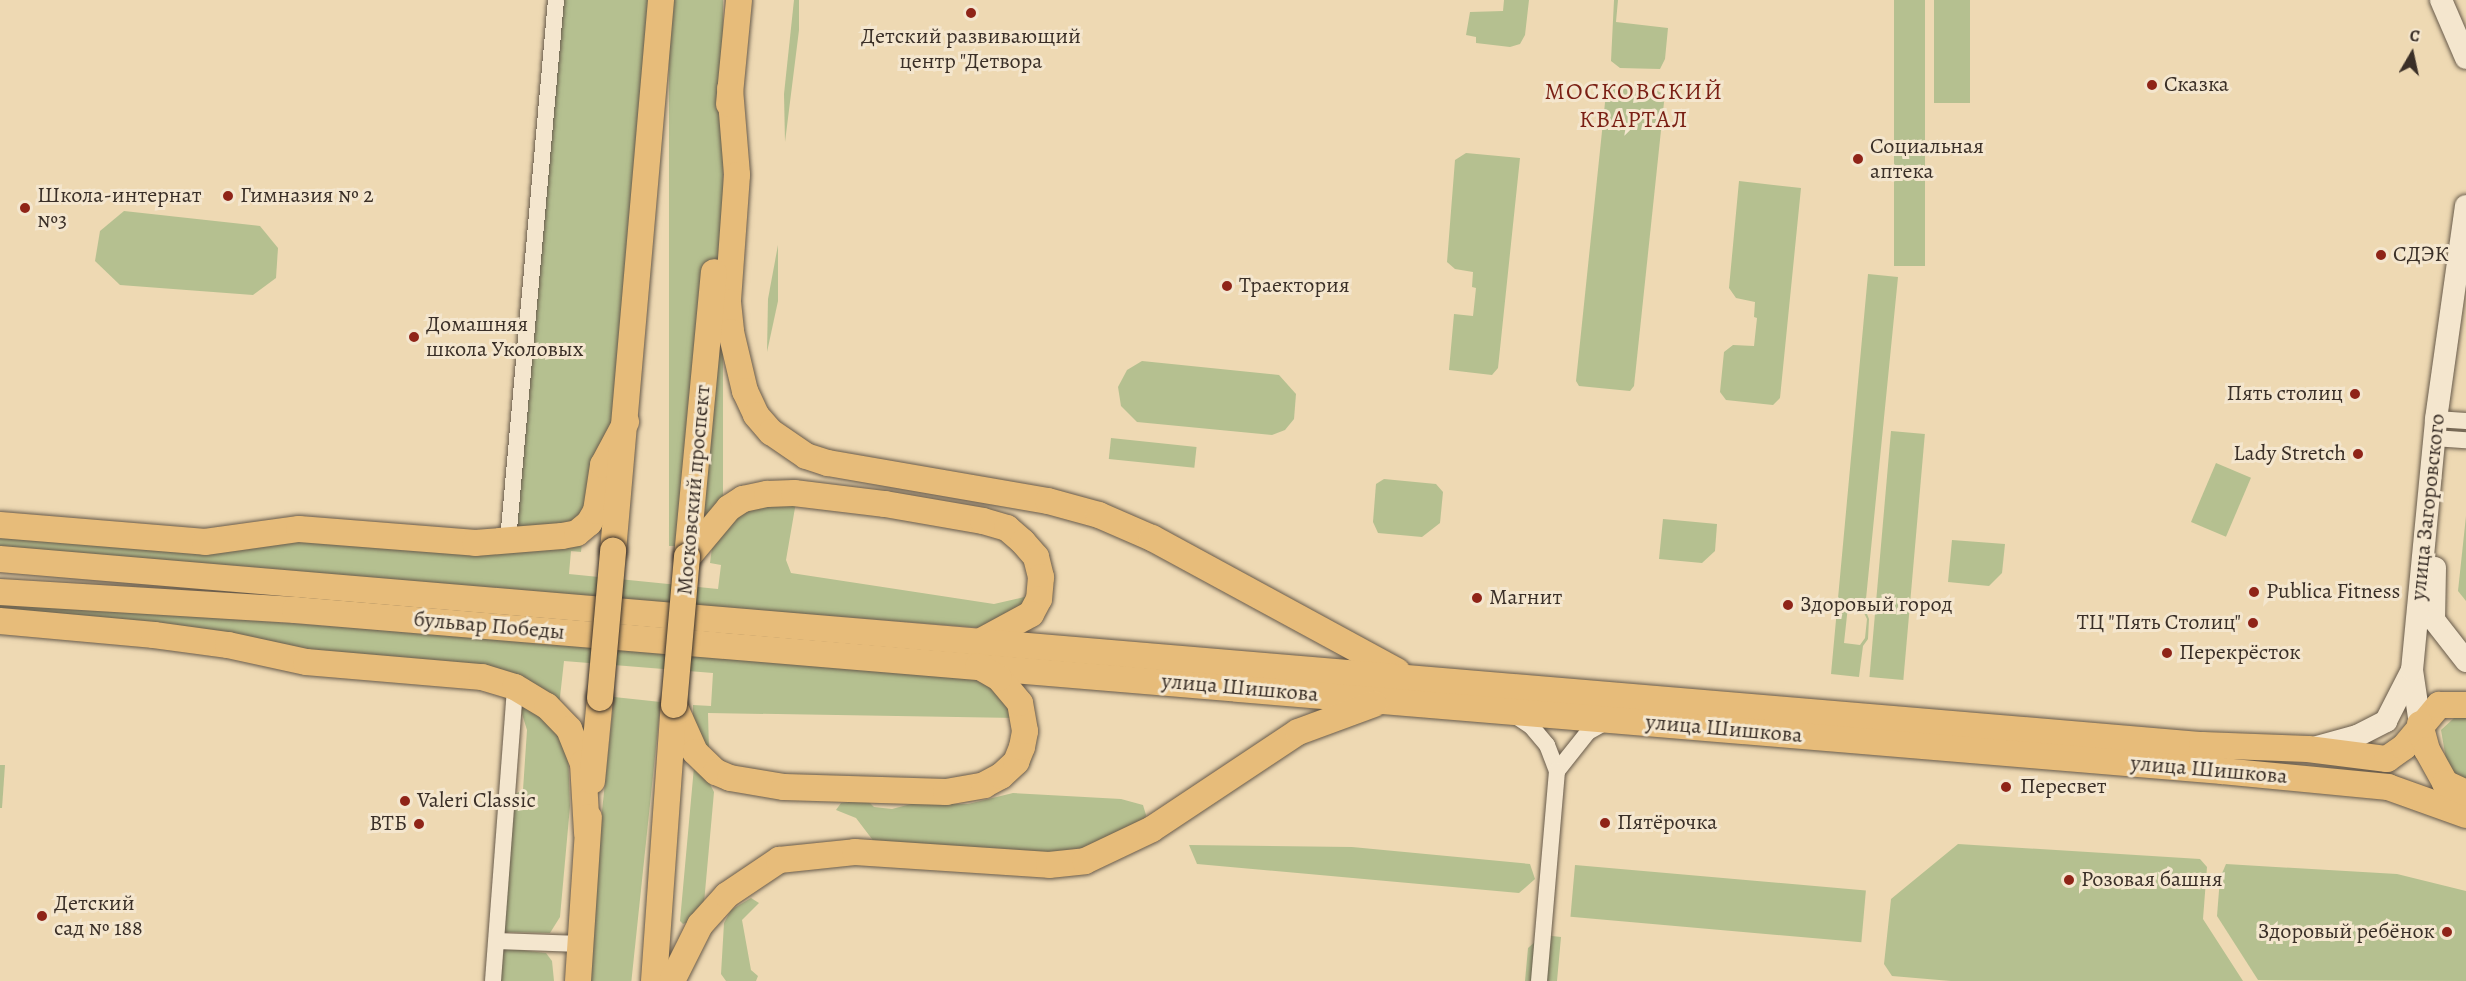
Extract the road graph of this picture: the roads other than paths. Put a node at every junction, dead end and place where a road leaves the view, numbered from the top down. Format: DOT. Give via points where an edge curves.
graph roads {
  1 [pos="556,0"];
  2 [pos="661,0"];
  3 [pos="739,0"];
  4 [pos="2441,0"];
  5 [pos="2456,0"];
  6 [pos="2466,27"];
  7 [pos="2466,58"];
  8 [pos="730,89"];
  9 [pos="2466,206"];
  10 [pos="2466,293"];
  11 [pos="626,422"];
  12 [pos="2450,430"];
  13 [pos="0,525"];
  14 [pos="508,541"];
  15 [pos="687,557"];
  16 [pos="0,559"];
  17 [pos="0,592"];
  18 [pos="0,621"];
  19 [pos="979,654"];
  20 [pos="2466,661"];
  21 [pos="2412,670"];
  22 [pos="1417,679"];
  23 [pos="515,687"];
  24 [pos="1386,700"];
  25 [pos="674,705"];
  26 [pos="2466,705"];
  27 [pos="1507,710"];
  28 [pos="1611,719"];
  29 [pos="2420,724"];
  30 [pos="1861,728"];
  31 [pos="1964,737"];
  32 [pos="2308,749"];
  33 [pos="1557,771"];
  34 [pos="2388,788"];
  35 [pos="2455,788"];
  36 [pos="2466,815"];
  37 [pos="587,833"];
  38 [pos="496,941"];
  39 [pos="580,944"];
  40 [pos="493,981"];
  41 [pos="578,981"];
  42 [pos="654,981"];
  43 [pos="672,981"];
  44 [pos="1539,981"];
  1 -- 14 [label="street"];
  2 -- 11 [label="main road"];
  3 -- 8 [label="main road, Московский проспект"];
  4 -- 7 [label="street"];
  5 -- 6 [label="street"];
  8 -- 15 [label="main road, Московский проспект"];
  8 -- 22 [label="main road" via="738,175 728,302 731,332 745,391 756,415 771,432 806,456 828,463 1048,501 1099,515 1152,538 1371,660"];
  9 -- 12 [label="street, улица Загоровского"];
  10 -- 12 [label="street, улица Загоровского"];
  11 -- 14 [label="main road" via="603,465 596,511 589,523 577,533"];
  11 -- 37 [label="main road, bridge"];
  12 -- 20 [label="street, улица Загоровского" via="2434,578 2434,620"];
  12 -- 21 [label="street, улица Загоровского"];
  13 -- 14 [label="main road" via="206,542 299,529 475,543"];
  15 -- 19 [label="main road" via="729,508 767,494 794,493 874,502 1007,528 1036,557 1041,577 1039,598 1031,614"];
  15 -- 25 [label="main road, Московский проспект, bridge"];
  16 -- 19 [label="main road, бульвар Победы" via="703,618"];
  17 -- 19 [label="main road, бульвар Победы"];
  18 -- 23 [label="main road" via="154,635 306,662 482,677"];
  19 -- 22 [label="main road, улица Шишкова"];
  19 -- 24 [label="main road, улица Шишкова"];
  19 -- 25 [label="main road" via="1020,703 1025,731 1022,747 1016,762 1001,776 984,785 946,792 784,787 730,778 716,772 695,752"];
  21 -- 29 [label="street"];
  21 -- 32 [label="street, улица Загоровского" via="2385,721 2357,736"];
  22 -- 30 [label="main road, улица Шишкова"];
  23 -- 37 [label="main road" via="547,706 569,729 582,763"];
  23 -- 38 [label="street"];
  24 -- 27 [label="main road, улица Шишкова"];
  24 -- 43 [label="main road" via="1298,732 1152,829 1085,861 1049,865 855,852 779,860 727,895 700,925"];
  25 -- 42 [label="main road, Московский проспект"];
  26 -- 29 [label="main road, улица Шишкова" via="2439,705"];
  27 -- 28 [label="main road, улица Шишкова"];
  27 -- 33 [label="street" via="1531,726 1547,745"];
  28 -- 30 [label="main road, улица Шишкова"];
  28 -- 33 [label="street" via="1588,732"];
  29 -- 32 [label="main road, улица Шишкова" via="2404,747 2387,759"];
  29 -- 35 [label="main road" via="2427,750"];
  30 -- 31 [label="main road, улица Шишкова"];
  31 -- 32 [label="main road, улица Шишкова"];
  31 -- 34 [label="main road, улица Шишкова"];
  33 -- 44 [label="street"];
  34 -- 35 [label="main road" via="2415,779"];
  34 -- 36 [label="main road, улица Шишкова"];
  37 -- 39 [label="main road"];
  38 -- 39 [label="street"];
  38 -- 40 [label="street"];
  39 -- 41 [label="main road"];
}
